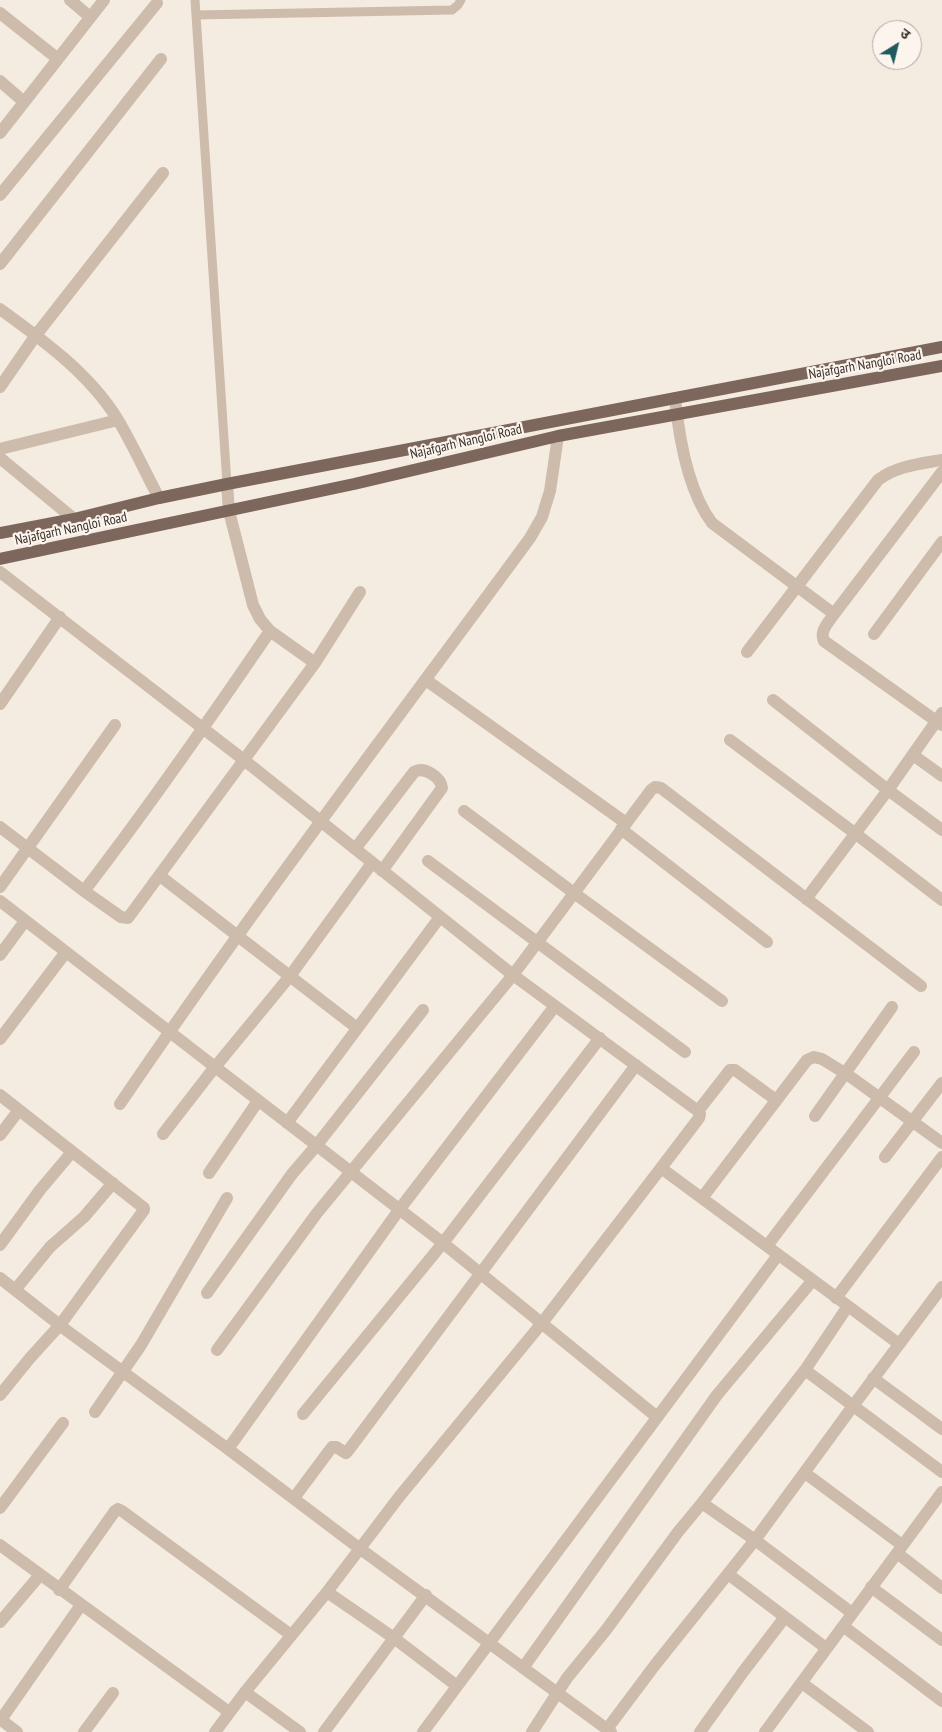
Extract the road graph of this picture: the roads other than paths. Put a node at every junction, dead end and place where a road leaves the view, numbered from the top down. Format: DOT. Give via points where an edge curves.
graph roads {
  1 [pos="70,0"];
  2 [pos="104,0"];
  3 [pos="195,0"];
  4 [pos="461,0"];
  5 [pos="157,2"];
  6 [pos="0,13"];
  7 [pos="196,14"];
  8 [pos="90,17"];
  9 [pos="58,59"];
  10 [pos="161,59"];
  11 [pos="0,82"];
  12 [pos="24,102"];
  13 [pos="0,133"];
  14 [pos="163,173"];
  15 [pos="0,195"];
  16 [pos="0,264"];
  17 [pos="0,308"];
  18 [pos="36,335"];
  19 [pos="942,347"];
  20 [pos="942,366"];
  21 [pos="0,387"];
  22 [pos="675,398"];
  23 [pos="677,415"];
  24 [pos="118,420"];
  25 [pos="558,436"];
  26 [pos="0,449"];
  27 [pos="0,458"];
  28 [pos="942,460"];
  29 [pos="942,472"];
  30 [pos="227,484"];
  31 [pos="158,498"];
  32 [pos="230,511"];
  33 [pos="74,519"];
  34 [pos="0,533"];
  35 [pos="942,542"];
  36 [pos="0,560"];
  37 [pos="0,572"];
  38 [pos="798,587"];
  39 [pos="360,592"];
  40 [pos="834,614"];
  41 [pos="60,617"];
  42 [pos="270,631"];
  43 [pos="874,634"];
  44 [pos="747,652"];
  45 [pos="315,663"];
  46 [pos="426,680"];
  47 [pos="774,700"];
  48 [pos="0,704"];
  49 [pos="940,720"];
  50 [pos="115,725"];
  51 [pos="203,730"];
  52 [pos="730,740"];
  53 [pos="913,755"];
  54 [pos="244,760"];
  55 [pos="942,776"];
  56 [pos="888,790"];
  57 [pos="464,811"];
  58 [pos="320,822"];
  59 [pos="624,826"];
  60 [pos="0,827"];
  61 [pos="942,830"];
  62 [pos="856,834"];
  63 [pos="28,849"];
  64 [pos="355,849"];
  65 [pos="428,861"];
  66 [pos="377,867"];
  67 [pos="160,876"];
  68 [pos="0,887"];
  69 [pos="84,891"];
  70 [pos="574,894"];
  71 [pos="806,899"];
  72 [pos="942,900"];
  73 [pos="0,901"];
  74 [pos="440,916"];
  75 [pos="26,921"];
  76 [pos="239,936"];
  77 [pos="538,942"];
  78 [pos="767,942"];
  79 [pos="66,952"];
  80 [pos="0,955"];
  81 [pos="513,975"];
  82 [pos="290,976"];
  83 [pos="921,986"];
  84 [pos="722,1001"];
  85 [pos="555,1006"];
  86 [pos="892,1007"];
  87 [pos="423,1010"];
  88 [pos="357,1028"];
  89 [pos="169,1032"];
  90 [pos="600,1038"];
  91 [pos="0,1039"];
  92 [pos="684,1052"];
  93 [pos="914,1052"];
  94 [pos="636,1065"];
  95 [pos="216,1068"];
  96 [pos="845,1073"];
  97 [pos="942,1083"];
  98 [pos="0,1095"];
  99 [pos="878,1097"];
  100 [pos="776,1100"];
  101 [pos="258,1101"];
  102 [pos="120,1104"];
  103 [pos="19,1110"];
  104 [pos="698,1111"];
  105 [pos="815,1116"];
  106 [pos="286,1123"];
  107 [pos="913,1123"];
  108 [pos="163,1134"];
  109 [pos="0,1135"];
  110 [pos="942,1143"];
  111 [pos="316,1146"];
  112 [pos="72,1152"];
  113 [pos="885,1157"];
  114 [pos="942,1157"];
  115 [pos="661,1168"];
  116 [pos="351,1172"];
  117 [pos="209,1173"];
  118 [pos="113,1183"];
  119 [pos="226,1198"];
  120 [pos="702,1198"];
  121 [pos="398,1210"];
  122 [pos="443,1243"];
  123 [pos="0,1244"];
  124 [pos="766,1246"];
  125 [pos="778,1255"];
  126 [pos="481,1274"];
  127 [pos="0,1278"];
  128 [pos="813,1280"];
  129 [pos="942,1287"];
  130 [pos="16,1290"];
  131 [pos="207,1293"];
  132 [pos="836,1298"];
  133 [pos="848,1306"];
  134 [pos="542,1323"];
  135 [pos="60,1325"];
  136 [pos="899,1344"];
  137 [pos="217,1350"];
  138 [pos="805,1370"];
  139 [pos="123,1372"];
  140 [pos="874,1378"];
  141 [pos="0,1396"];
  142 [pos="853,1406"];
  143 [pos="95,1412"];
  144 [pos="303,1414"];
  145 [pos="657,1417"];
  146 [pos="63,1423"];
  147 [pos="942,1429"];
  148 [pos="228,1449"];
  149 [pos="805,1472"];
  150 [pos="942,1472"];
  151 [pos="942,1492"];
  152 [pos="294,1498"];
  153 [pos="702,1503"];
  154 [pos="0,1508"];
  155 [pos="755,1540"];
  156 [pos="0,1546"];
  157 [pos="359,1548"];
  158 [pos="900,1549"];
  159 [pos="728,1574"];
  160 [pos="40,1575"];
  161 [pos="871,1587"];
  162 [pos="942,1588"];
  163 [pos="59,1590"];
  164 [pos="327,1592"];
  165 [pos="426,1595"];
  166 [pos="81,1605"];
  167 [pos="852,1613"];
  168 [pos="785,1617"];
  169 [pos="0,1622"];
  170 [pos="843,1626"];
  171 [pos="291,1635"];
  172 [pos="394,1638"];
  173 [pos="942,1640"];
  174 [pos="489,1642"];
  175 [pos="826,1648"];
  176 [pos="523,1668"];
  177 [pos="802,1683"];
  178 [pos="457,1686"];
  179 [pos="245,1692"];
  180 [pos="113,1693"];
  181 [pos="558,1694"];
  182 [pos="942,1701"];
  183 [pos="229,1712"];
  184 [pos="0,1720"];
  185 [pos="609,1730"];
  186 [pos="17,1732"];
  187 [pos="84,1732"];
  188 [pos="215,1732"];
  189 [pos="300,1732"];
  190 [pos="324,1732"];
  191 [pos="422,1732"];
  192 [pos="532,1732"];
  193 [pos="700,1732"];
  194 [pos="765,1732"];
  195 [pos="868,1732"];
  1 -- 8 [label="street"];
  2 -- 8 [label="street"];
  3 -- 7 [label="lane"];
  4 -- 7 [label="lane" via="452,10"];
  5 -- 15 [label="street"];
  6 -- 9 [label="street"];
  7 -- 30 [label="lane"];
  8 -- 9 [label="street"];
  9 -- 12 [label="street"];
  10 -- 16 [label="street"];
  11 -- 12 [label="street"];
  12 -- 13 [label="street"];
  14 -- 18 [label="street"];
  17 -- 18 [label="street"];
  18 -- 21 [label="street"];
  18 -- 24 [label="street" via="76,370"];
  19 -- 22 [label="main road, Najafgarh Nangloi Road"];
  20 -- 23 [label="main road, Najafgarh Nangloi Road"];
  22 -- 23 [label="street"];
  22 -- 30 [label="main road, Najafgarh Nangloi Road"];
  23 -- 25 [label="main road, Najafgarh Nangloi Road"];
  23 -- 38 [label="street" via="697,500 703,511 712,523"];
  24 -- 26 [label="street"];
  24 -- 31 [label="street"];
  25 -- 32 [label="main road, Najafgarh Nangloi Road"];
  25 -- 46 [label="street" via="550,491 542,517"];
  27 -- 33 [label="street"];
  28 -- 38 [label="street" via="899,468 878,480"];
  29 -- 40 [label="street"];
  30 -- 31 [label="main road, Najafgarh Nangloi Road"];
  30 -- 32 [label="street"];
  31 -- 33 [label="main road, Najafgarh Nangloi Road"];
  32 -- 36 [label="main road, Najafgarh Nangloi Road"];
  32 -- 42 [label="street" via="253,605"];
  33 -- 34 [label="main road, Najafgarh Nangloi Road"];
  35 -- 43 [label="street"];
  37 -- 41 [label="street"];
  38 -- 40 [label="street"];
  38 -- 44 [label="street"];
  39 -- 45 [label="street"];
  40 -- 49 [label="street" via="822,632 824,641"];
  41 -- 48 [label="street"];
  41 -- 51 [label="street"];
  42 -- 45 [label="street"];
  42 -- 51 [label="street"];
  45 -- 54 [label="street"];
  46 -- 58 [label="street"];
  46 -- 59 [label="street"];
  47 -- 56 [label="street"];
  49 -- 53 [label="street"];
  50 -- 63 [label="street"];
  51 -- 54 [label="street"];
  51 -- 69 [label="street"];
  52 -- 62 [label="street"];
  53 -- 55 [label="street"];
  53 -- 56 [label="street"];
  54 -- 58 [label="street"];
  54 -- 67 [label="street"];
  56 -- 61 [label="street"];
  56 -- 62 [label="street"];
  57 -- 70 [label="street"];
  58 -- 64 [label="street"];
  58 -- 76 [label="street"];
  59 -- 70 [label="street"];
  59 -- 71 [label="street" via="650,790 661,788"];
  59 -- 78 [label="street"];
  60 -- 63 [label="street"];
  62 -- 71 [label="street"];
  62 -- 72 [label="street"];
  63 -- 68 [label="street"];
  63 -- 69 [label="street"];
  64 -- 66 [label="street"];
  64 -- 66 [label="street" via="414,772 424,769 438,779 442,788"];
  65 -- 77 [label="street"];
  66 -- 74 [label="street"];
  66 -- 82 [label="street"];
  67 -- 69 [label="street" via="128,918 121,917"];
  67 -- 76 [label="street"];
  70 -- 77 [label="street"];
  70 -- 84 [label="street"];
  71 -- 83 [label="street"];
  73 -- 75 [label="street"];
  74 -- 81 [label="street"];
  74 -- 88 [label="street"];
  75 -- 79 [label="street"];
  75 -- 80 [label="street"];
  76 -- 82 [label="street"];
  76 -- 89 [label="street"];
  77 -- 81 [label="street"];
  77 -- 92 [label="street"];
  79 -- 89 [label="street"];
  79 -- 91 [label="street"];
  81 -- 85 [label="street"];
  81 -- 116 [label="street"];
  82 -- 88 [label="street"];
  82 -- 95 [label="street"];
  85 -- 90 [label="street"];
  85 -- 121 [label="street"];
  86 -- 96 [label="street"];
  87 -- 111 [label="street"];
  88 -- 106 [label="street"];
  89 -- 95 [label="street"];
  89 -- 102 [label="street"];
  90 -- 94 [label="street"];
  90 -- 122 [label="street"];
  93 -- 99 [label="street"];
  94 -- 104 [label="street"];
  94 -- 126 [label="street"];
  95 -- 101 [label="street"];
  95 -- 108 [label="street"];
  96 -- 99 [label="street"];
  96 -- 100 [label="street" via="814,1057 807,1060"];
  96 -- 105 [label="street"];
  97 -- 107 [label="street"];
  98 -- 103 [label="street"];
  99 -- 107 [label="street"];
  99 -- 124 [label="street"];
  100 -- 104 [label="street" via="735,1070 730,1070"];
  100 -- 120 [label="street"];
  101 -- 106 [label="street"];
  101 -- 117 [label="street"];
  103 -- 109 [label="street"];
  103 -- 112 [label="street"];
  104 -- 115 [label="street" via="699,1118"];
  106 -- 111 [label="street"];
  107 -- 110 [label="street"];
  107 -- 113 [label="street"];
  111 -- 116 [label="street"];
  111 -- 131 [label="street" via="292,1174"];
  112 -- 118 [label="street"];
  112 -- 123 [label="street"];
  114 -- 132 [label="street"];
  115 -- 120 [label="street"];
  115 -- 134 [label="street"];
  116 -- 121 [label="street"];
  116 -- 137 [label="street"];
  118 -- 130 [label="street" via="84,1217 50,1248"];
  118 -- 135 [label="street" via="144,1210"];
  119 -- 139 [label="street"];
  120 -- 124 [label="street"];
  121 -- 122 [label="street"];
  121 -- 148 [label="street"];
  122 -- 126 [label="street"];
  122 -- 144 [label="street"];
  124 -- 125 [label="street"];
  125 -- 128 [label="street"];
  125 -- 145 [label="street"];
  126 -- 134 [label="street"];
  126 -- 152 [label="street" via="348,1451 332,1447"];
  127 -- 130 [label="street"];
  128 -- 132 [label="street"];
  128 -- 176 [label="street" via="717,1396"];
  129 -- 136 [label="street"];
  130 -- 135 [label="street"];
  132 -- 133 [label="street"];
  133 -- 136 [label="street"];
  133 -- 138 [label="street"];
  134 -- 145 [label="street"];
  134 -- 157 [label="street"];
  135 -- 139 [label="street"];
  135 -- 141 [label="street"];
  136 -- 140 [label="street"];
  138 -- 142 [label="street"];
  138 -- 153 [label="street"];
  139 -- 143 [label="street"];
  139 -- 148 [label="street"];
  140 -- 142 [label="street"];
  140 -- 147 [label="street"];
  142 -- 149 [label="street"];
  142 -- 150 [label="street"];
  145 -- 174 [label="street"];
  146 -- 154 [label="street"];
  148 -- 152 [label="street"];
  149 -- 155 [label="street"];
  149 -- 158 [label="street"];
  151 -- 158 [label="street"];
  152 -- 157 [label="street"];
  153 -- 155 [label="street"];
  153 -- 181 [label="street"];
  155 -- 159 [label="street"];
  155 -- 167 [label="street"];
  156 -- 160 [label="street"];
  157 -- 164 [label="street"];
  157 -- 165 [label="street"];
  158 -- 161 [label="street"];
  158 -- 162 [label="street"];
  159 -- 168 [label="street"];
  159 -- 185 [label="street" via="654,1665"];
  160 -- 163 [label="street"];
  160 -- 169 [label="street"];
  161 -- 167 [label="street"];
  161 -- 173 [label="street"];
  163 -- 166 [label="street"];
  163 -- 171 [label="street" via="114,1510 118,1509"];
  164 -- 171 [label="street"];
  164 -- 172 [label="street"];
  165 -- 172 [label="street"];
  165 -- 174 [label="street"];
  166 -- 183 [label="street"];
  166 -- 184 [label="street"];
  167 -- 170 [label="street"];
  168 -- 175 [label="street"];
  168 -- 193 [label="street"];
  170 -- 175 [label="street"];
  170 -- 182 [label="street"];
  171 -- 179 [label="street"];
  172 -- 178 [label="street"];
  172 -- 190 [label="street"];
  174 -- 176 [label="street"];
  174 -- 178 [label="street"];
  175 -- 177 [label="street"];
  176 -- 181 [label="street"];
  177 -- 194 [label="street"];
  177 -- 195 [label="street"];
  178 -- 191 [label="street"];
  179 -- 183 [label="street"];
  179 -- 189 [label="street"];
  180 -- 187 [label="street"];
  181 -- 185 [label="street"];
  181 -- 192 [label="street"];
  183 -- 188 [label="street"];
  184 -- 186 [label="street"];
}
